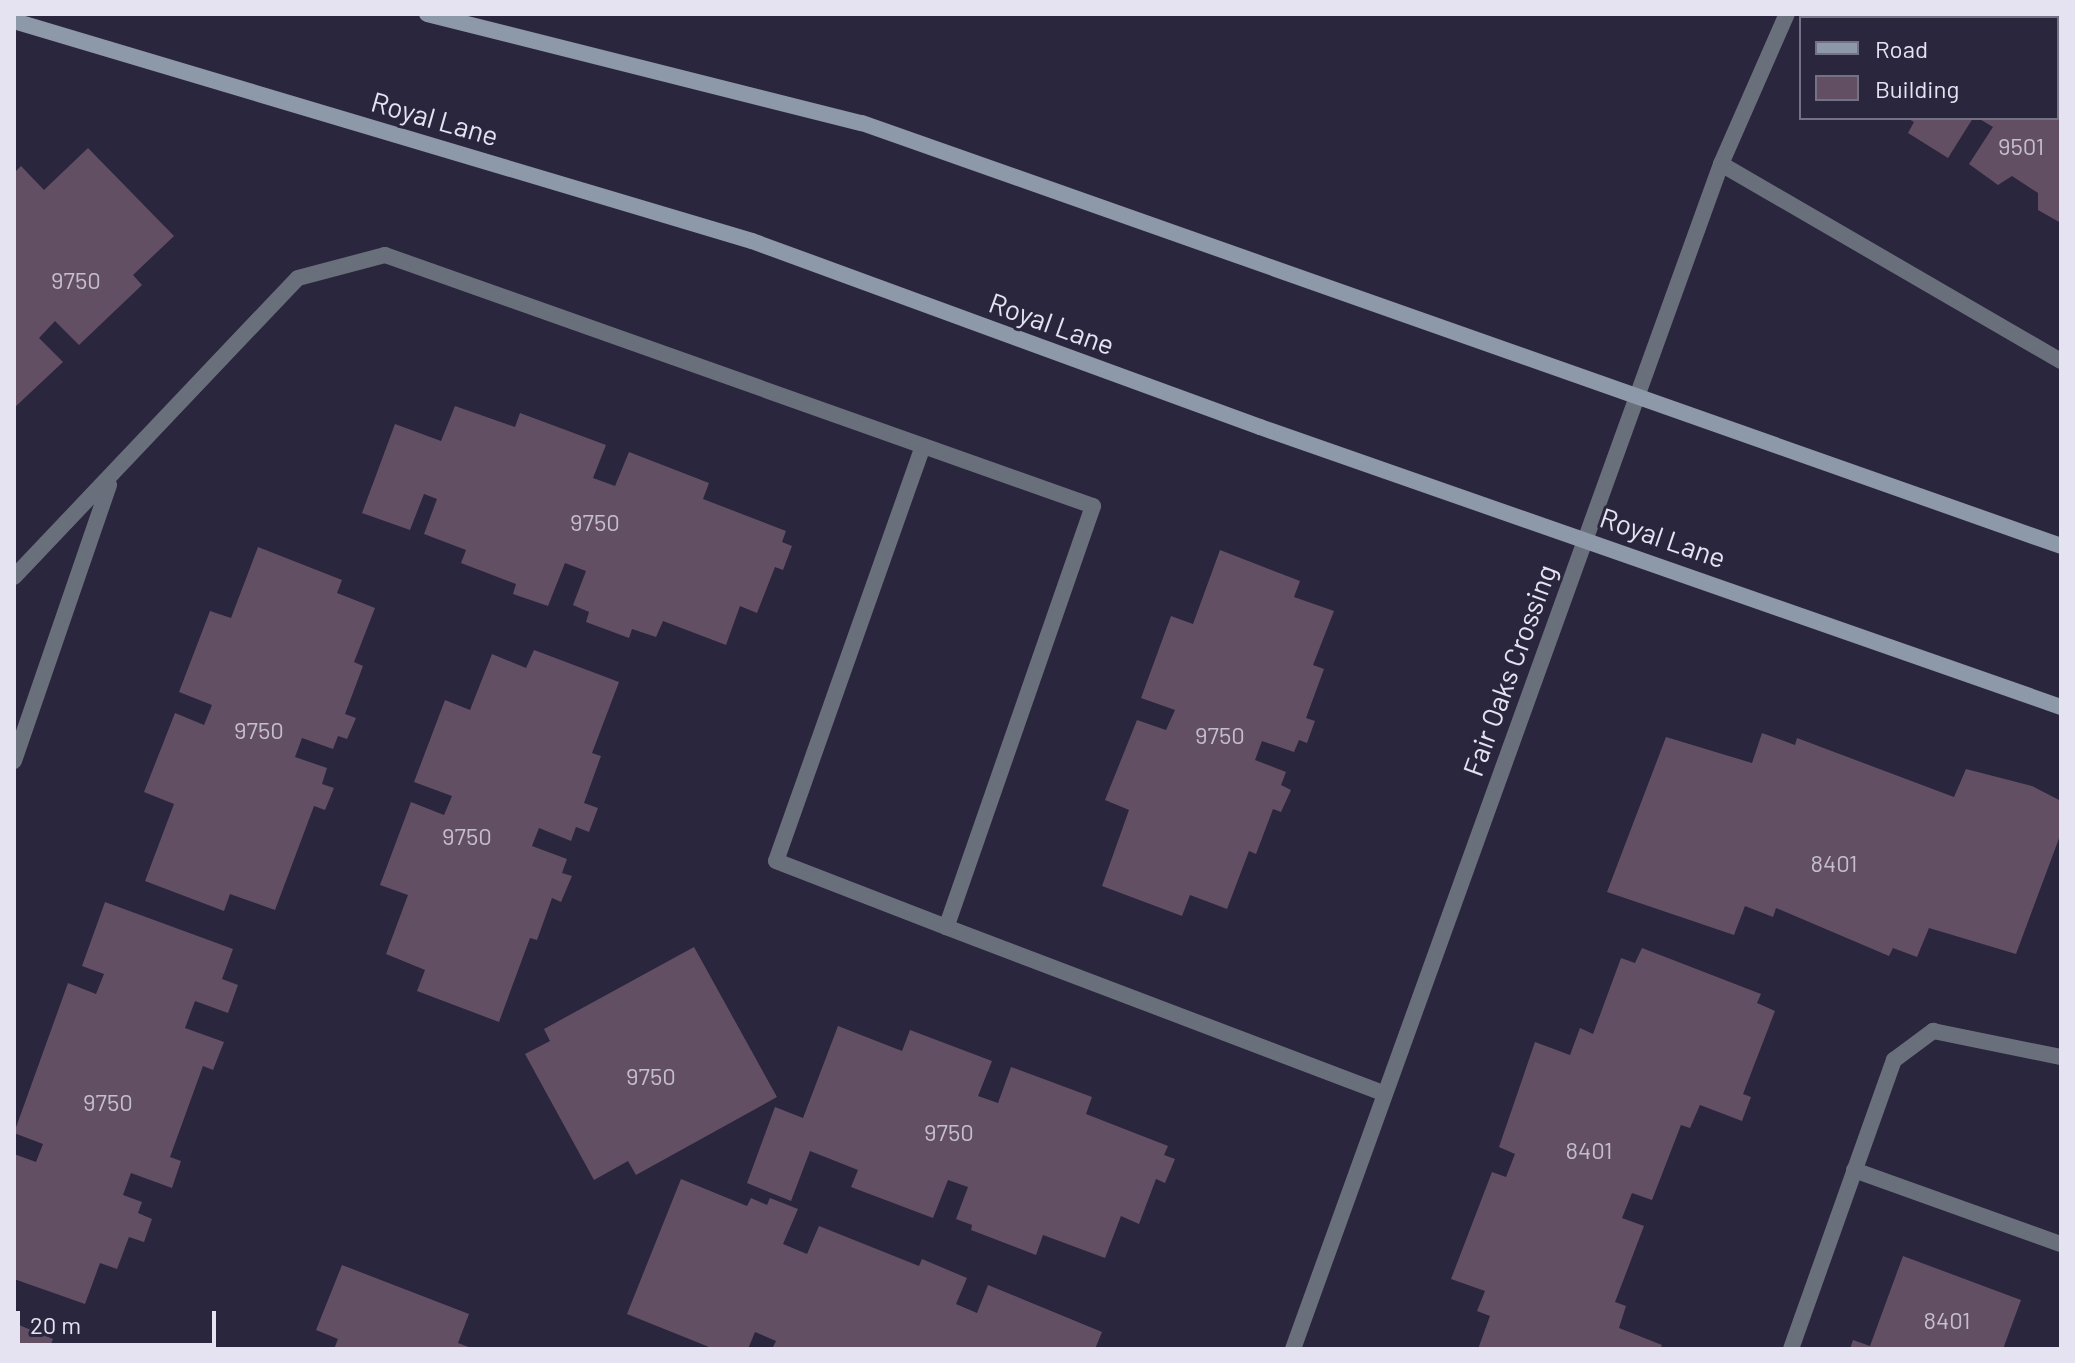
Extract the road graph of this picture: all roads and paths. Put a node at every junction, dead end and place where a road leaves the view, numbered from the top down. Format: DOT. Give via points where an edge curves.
graph roads {
  1 [pos="427,14"];
  2 [pos="1787,14"];
  3 [pos="14,21"];
  4 [pos="1721,164"];
  5 [pos="2061,361"];
  6 [pos="1637,395"];
  7 [pos="923,446"];
  8 [pos="111,479"];
  9 [pos="1584,537"];
  10 [pos="2061,546"];
  11 [pos="14,577"];
  12 [pos="2061,707"];
  13 [pos="14,761"];
  14 [pos="946,927"];
  15 [pos="2061,1057"];
  16 [pos="1384,1093"];
  17 [pos="1854,1170"];
  18 [pos="2061,1244"];
  19 [pos="1293,1349"];
  20 [pos="1791,1349"];
  1 -- 6 [label="main road" via="862,123"];
  2 -- 4 [label="street, Fair Oaks Crossing"];
  3 -- 9 [label="main road, Royal Lane" via="752,241 1260,427"];
  4 -- 5 [label="street"];
  4 -- 6 [label="street, Fair Oaks Crossing"];
  6 -- 9 [label="street, Fair Oaks Crossing"];
  6 -- 10 [label="main road"];
  7 -- 8 [label="street" via="385,255 298,278"];
  7 -- 14 [label="street" via="776,861"];
  7 -- 14 [label="street" via="1093,506"];
  8 -- 11 [label="street"];
  8 -- 13 [label="street"];
  9 -- 12 [label="main road, Royal Lane"];
  9 -- 16 [label="street, Fair Oaks Crossing"];
  14 -- 16 [label="street"];
  15 -- 17 [label="street" via="1933,1031 1894,1060"];
  16 -- 19 [label="street, Fair Oaks Crossing"];
  17 -- 18 [label="street"];
  17 -- 20 [label="street"];
}
